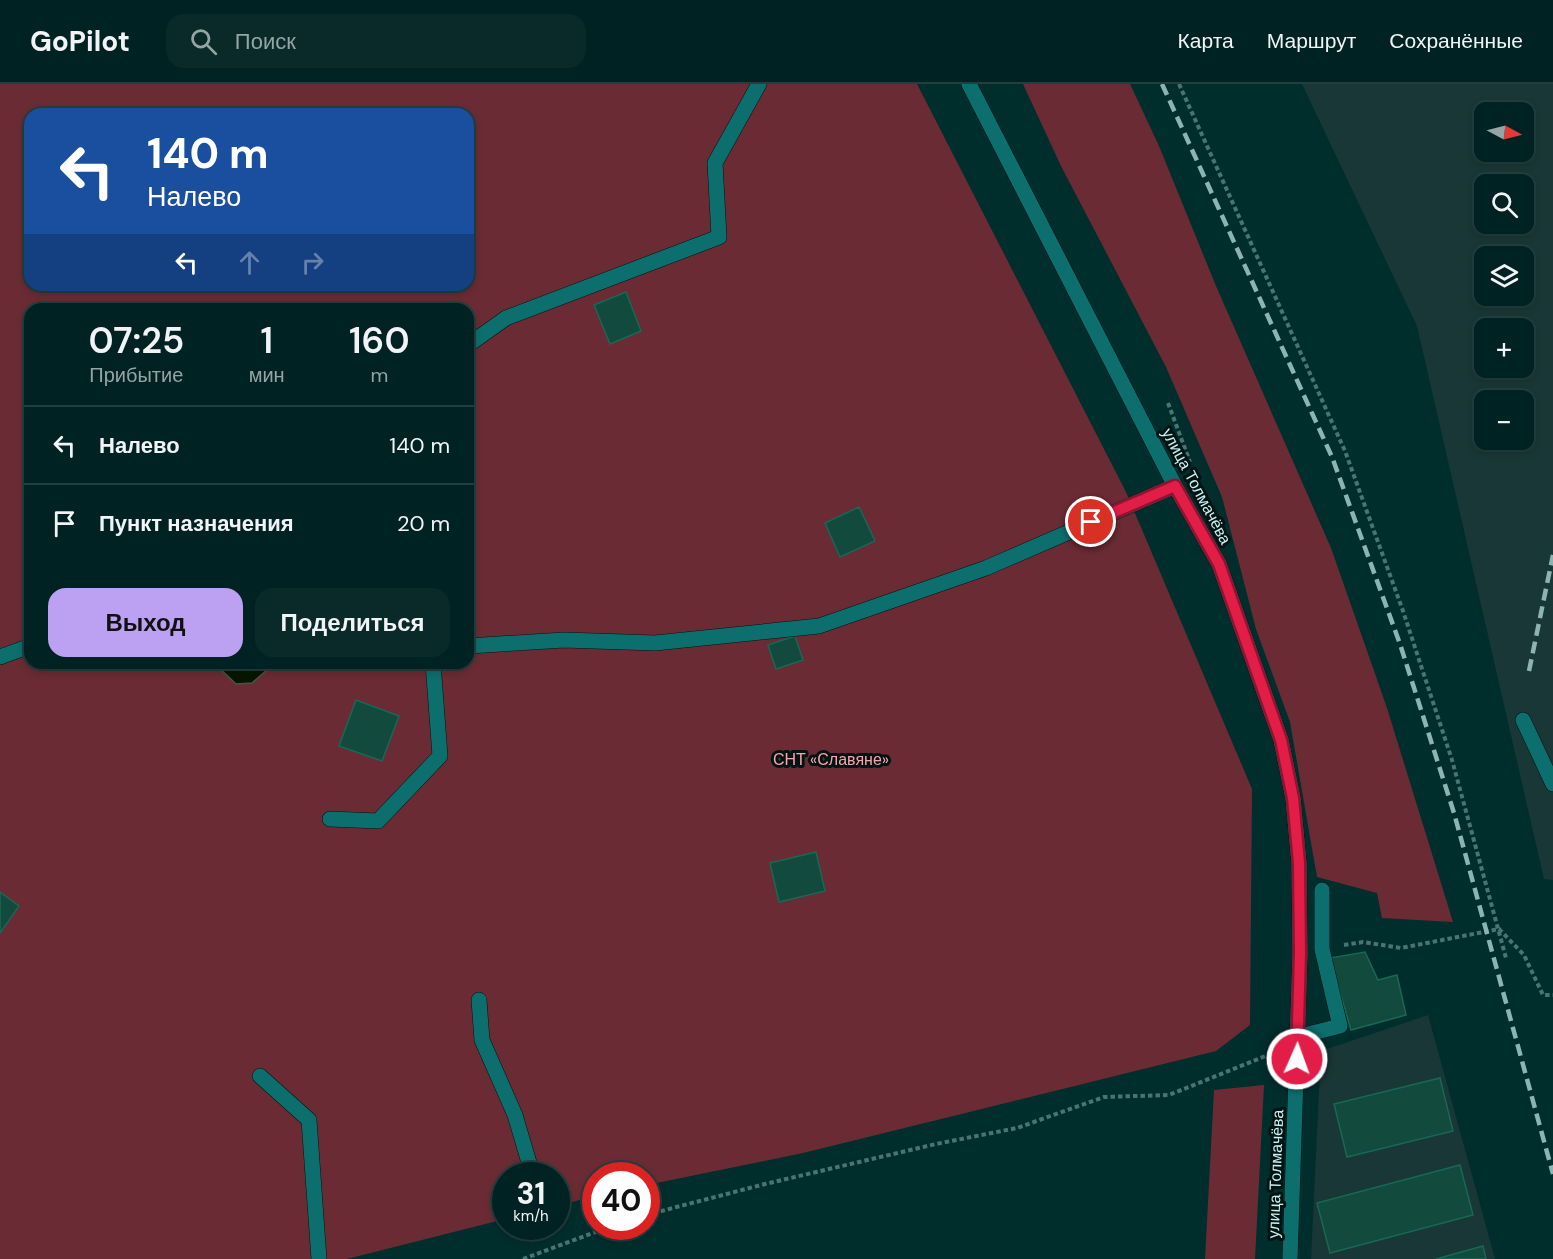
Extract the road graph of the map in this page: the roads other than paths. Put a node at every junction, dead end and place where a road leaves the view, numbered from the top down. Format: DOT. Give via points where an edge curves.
graph roads {
  1 [pos="759,84"];
  2 [pos="969,84"];
  3 [pos="474,341"];
  4 [pos="1175,486"];
  5 [pos="474,645"];
  6 [pos="24,648"];
  7 [pos="0,657"];
  8 [pos="433,669"];
  9 [pos="1523,720"];
  10 [pos="1553,784"];
  11 [pos="330,819"];
  12 [pos="1322,890"];
  13 [pos="479,999"];
  14 [pos="1297,1036"];
  15 [pos="260,1076"];
  16 [pos="529,1162"];
  17 [pos="319,1259"];
  18 [pos="1290,1259"];
  1 -- 3 [label="street" via="715,163 719,237 506,318"];
  2 -- 4 [label="street, улица Толмачёва"];
  4 -- 5 [label="street" via="986,568 819,626 655,643 564,640"];
  4 -- 14 [label="street, улица Толмачёва" via="1219,564 1281,740 1293,798 1299,863"];
  6 -- 7 [label="street"];
  8 -- 11 [label="street" via="440,756 378,821"];
  9 -- 10 [label="street"];
  12 -- 14 [label="street" via="1322,950 1340,1026"];
  13 -- 16 [label="street" via="482,1040 515,1115"];
  14 -- 18 [label="street, улица Толмачёва"];
  15 -- 17 [label="street" via="309,1120"];
}
